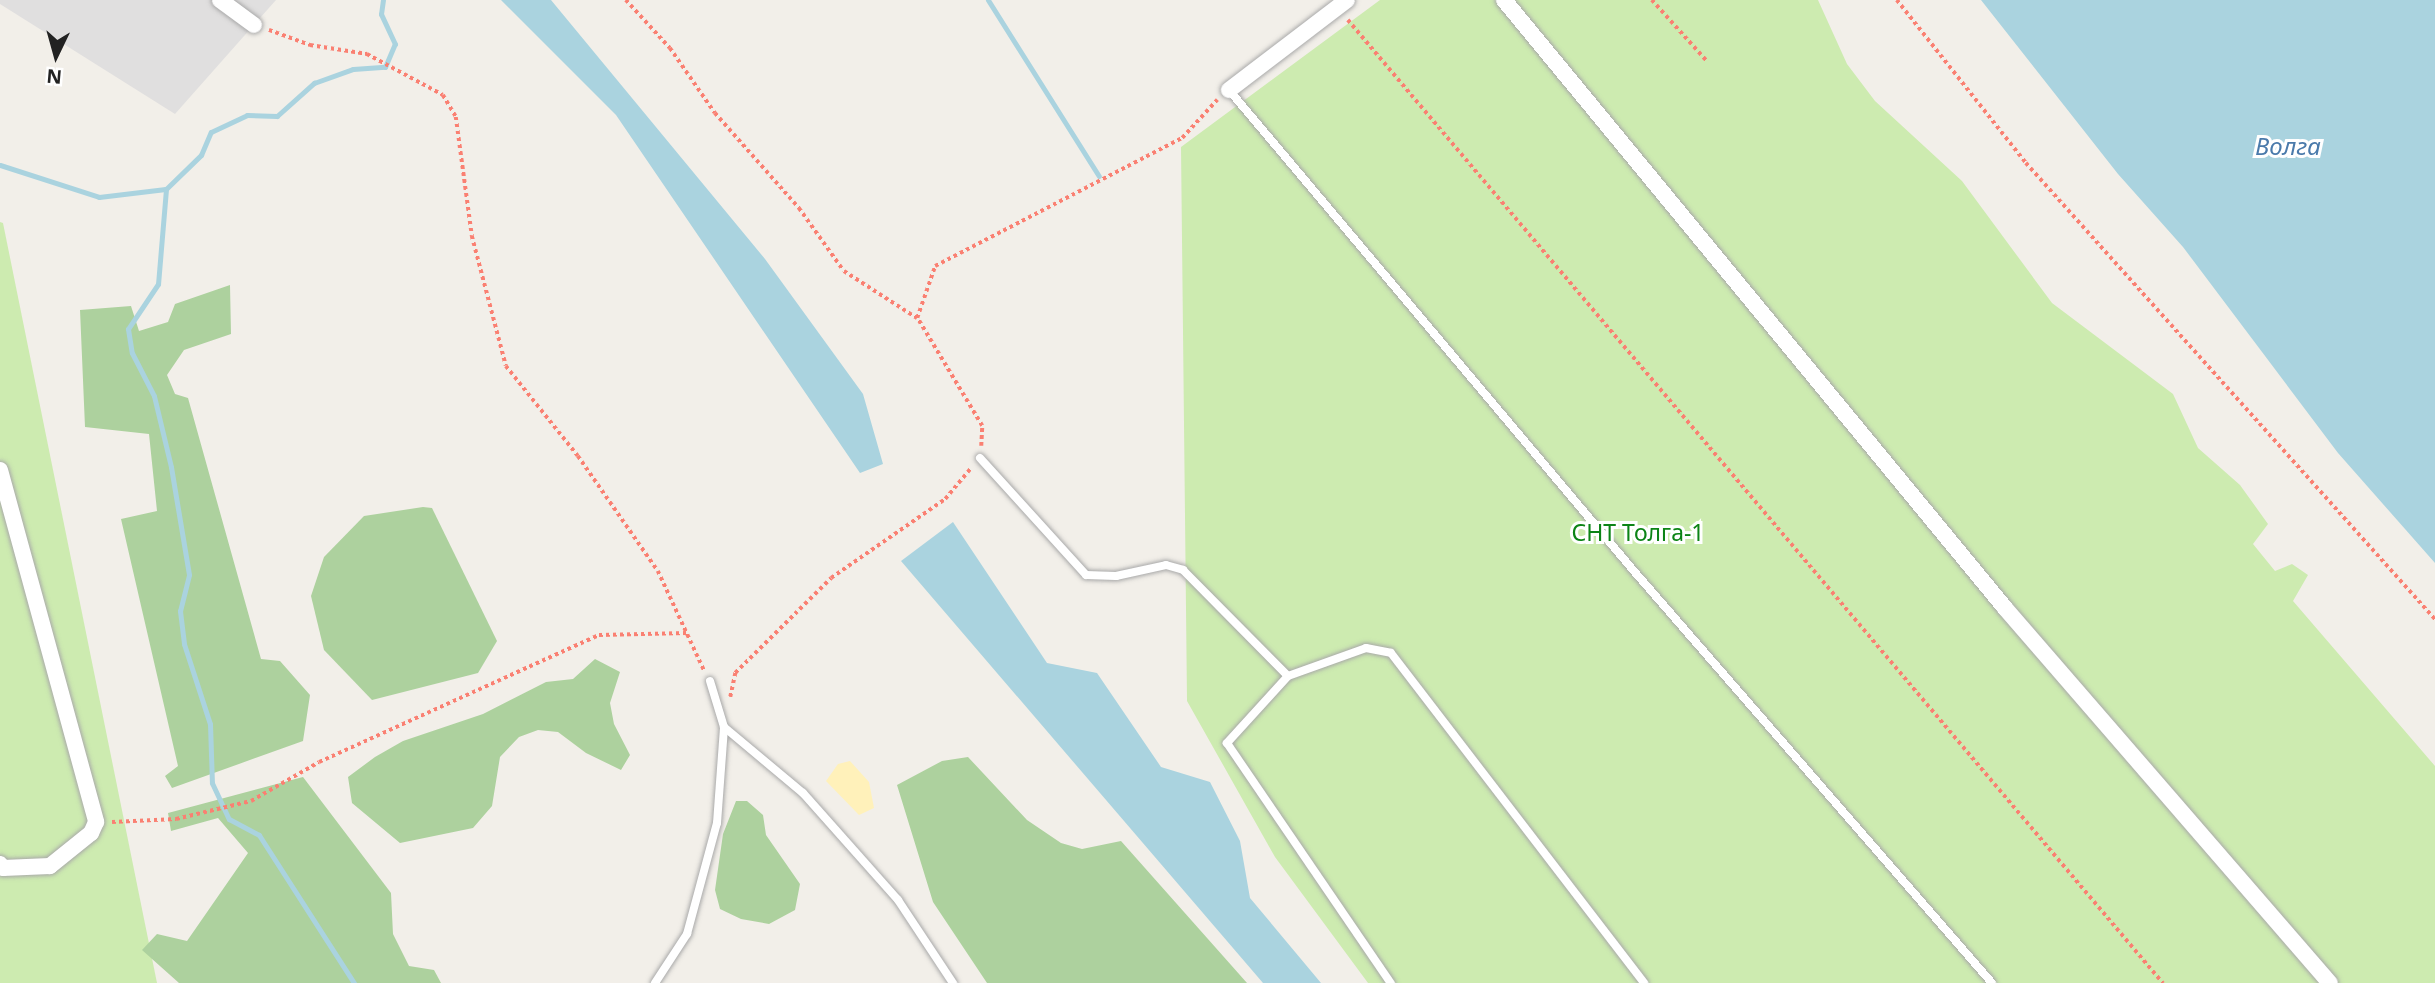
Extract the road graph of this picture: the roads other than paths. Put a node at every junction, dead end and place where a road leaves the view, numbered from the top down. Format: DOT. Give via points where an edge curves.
graph roads {
  1 [pos="220,0"];
  2 [pos="1504,0"];
  3 [pos="1343,4"];
  4 [pos="254,25"];
  5 [pos="1229,90"];
  6 [pos="980,458"];
  7 [pos="0,470"];
  8 [pos="1288,676"];
  9 [pos="710,681"];
  10 [pos="724,727"];
  11 [pos="0,864"];
  12 [pos="655,983"];
  13 [pos="953,983"];
  14 [pos="1391,983"];
  15 [pos="1644,983"];
  16 [pos="1992,983"];
  17 [pos="2330,983"];
  1 -- 4 [label="street"];
  2 -- 17 [label="street" via="2005,608"];
  3 -- 5 [label="street"];
  5 -- 16 [label="lane" via="1615,549"];
  6 -- 8 [label="lane" via="1086,575 1116,576 1166,565 1183,570"];
  7 -- 11 [label="street" via="96,822 90,833 50,866 3,868"];
  8 -- 14 [label="lane" via="1227,743"];
  8 -- 15 [label="lane" via="1366,648 1391,653"];
  9 -- 10 [label="lane"];
  10 -- 12 [label="lane" via="717,823 687,934"];
  10 -- 13 [label="lane" via="803,793 898,900"];
}
